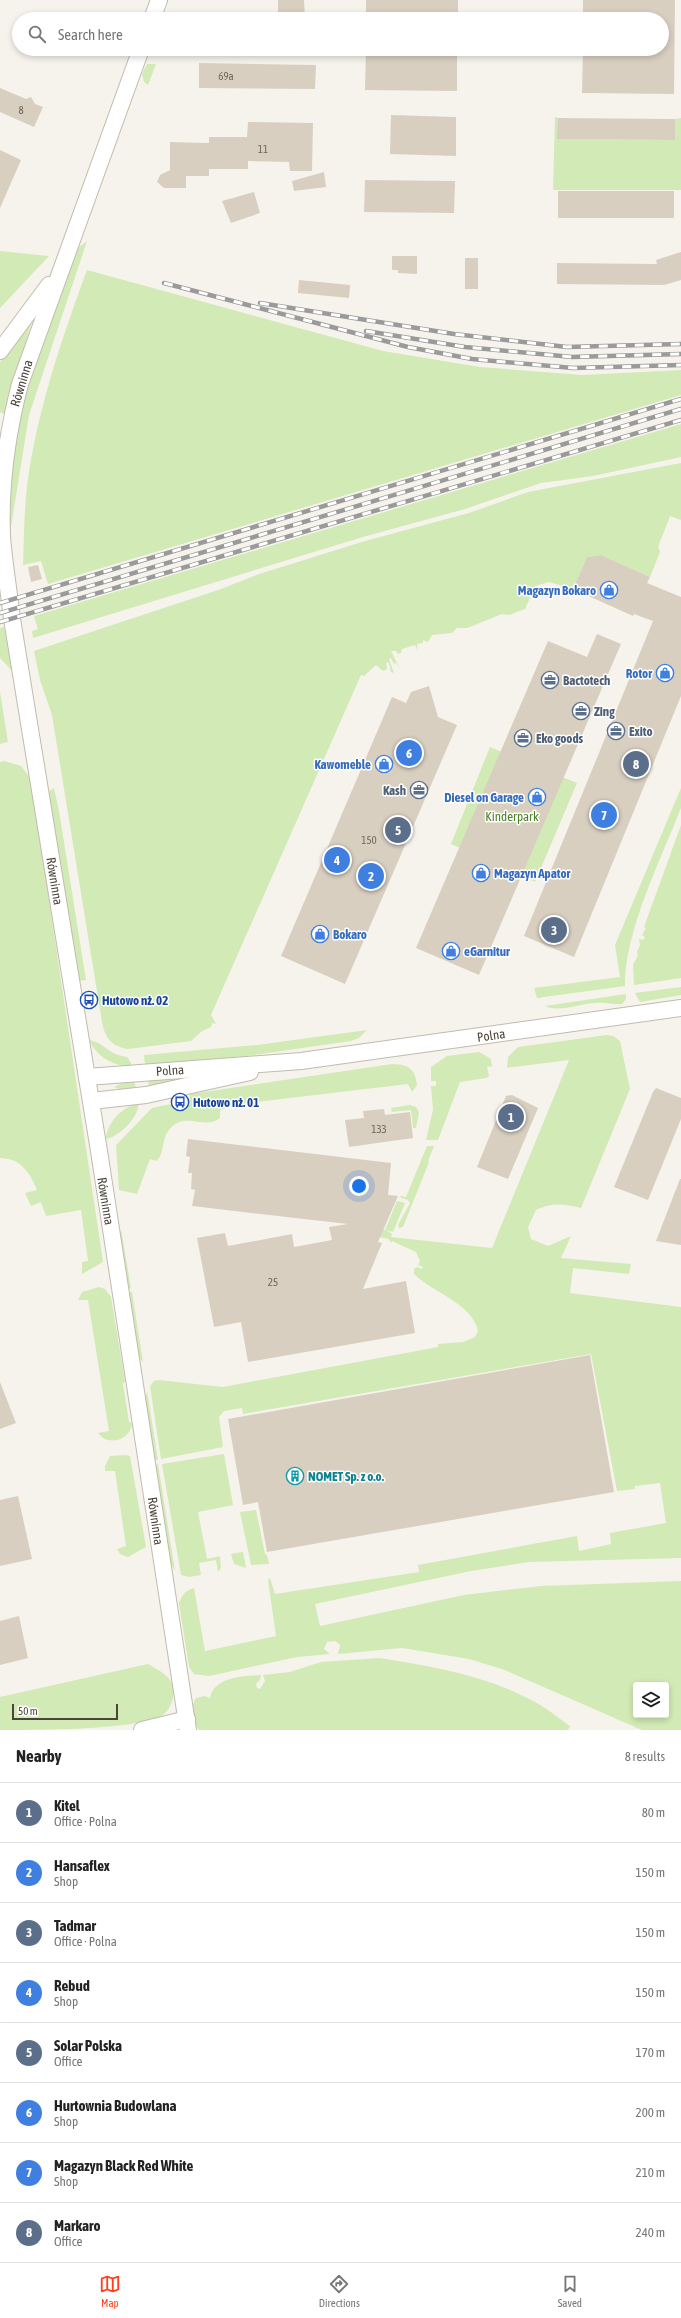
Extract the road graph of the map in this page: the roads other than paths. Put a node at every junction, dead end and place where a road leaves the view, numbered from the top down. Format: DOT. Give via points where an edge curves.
graph roads {
  1 [pos="159,0"];
  2 [pos="155,12"];
  3 [pos="138,56"];
  4 [pos="59,273"];
  5 [pos="0,351"];
  6 [pos="4,425"];
  7 [pos="681,1008"];
  8 [pos="301,1061"];
  9 [pos="87,1077"];
  10 [pos="91,1101"];
  11 [pos="187,1725"];
  12 [pos="142,1730"];
  1 -- 2 [label="street"];
  3 -- 4 [label="street, Równinna"];
  4 -- 5 [label="street"];
  4 -- 6 [label="street, Równinna"];
  6 -- 9 [label="street, Równinna" via="2,535 9,600"];
  7 -- 8 [label="street, Polna"];
  8 -- 9 [label="street, Polna"];
  8 -- 10 [label="street, Polna" via="146,1094"];
  9 -- 10 [label="street, Równinna"];
  10 -- 11 [label="street, Równinna"];
  11 -- 12 [label="street"];
}
